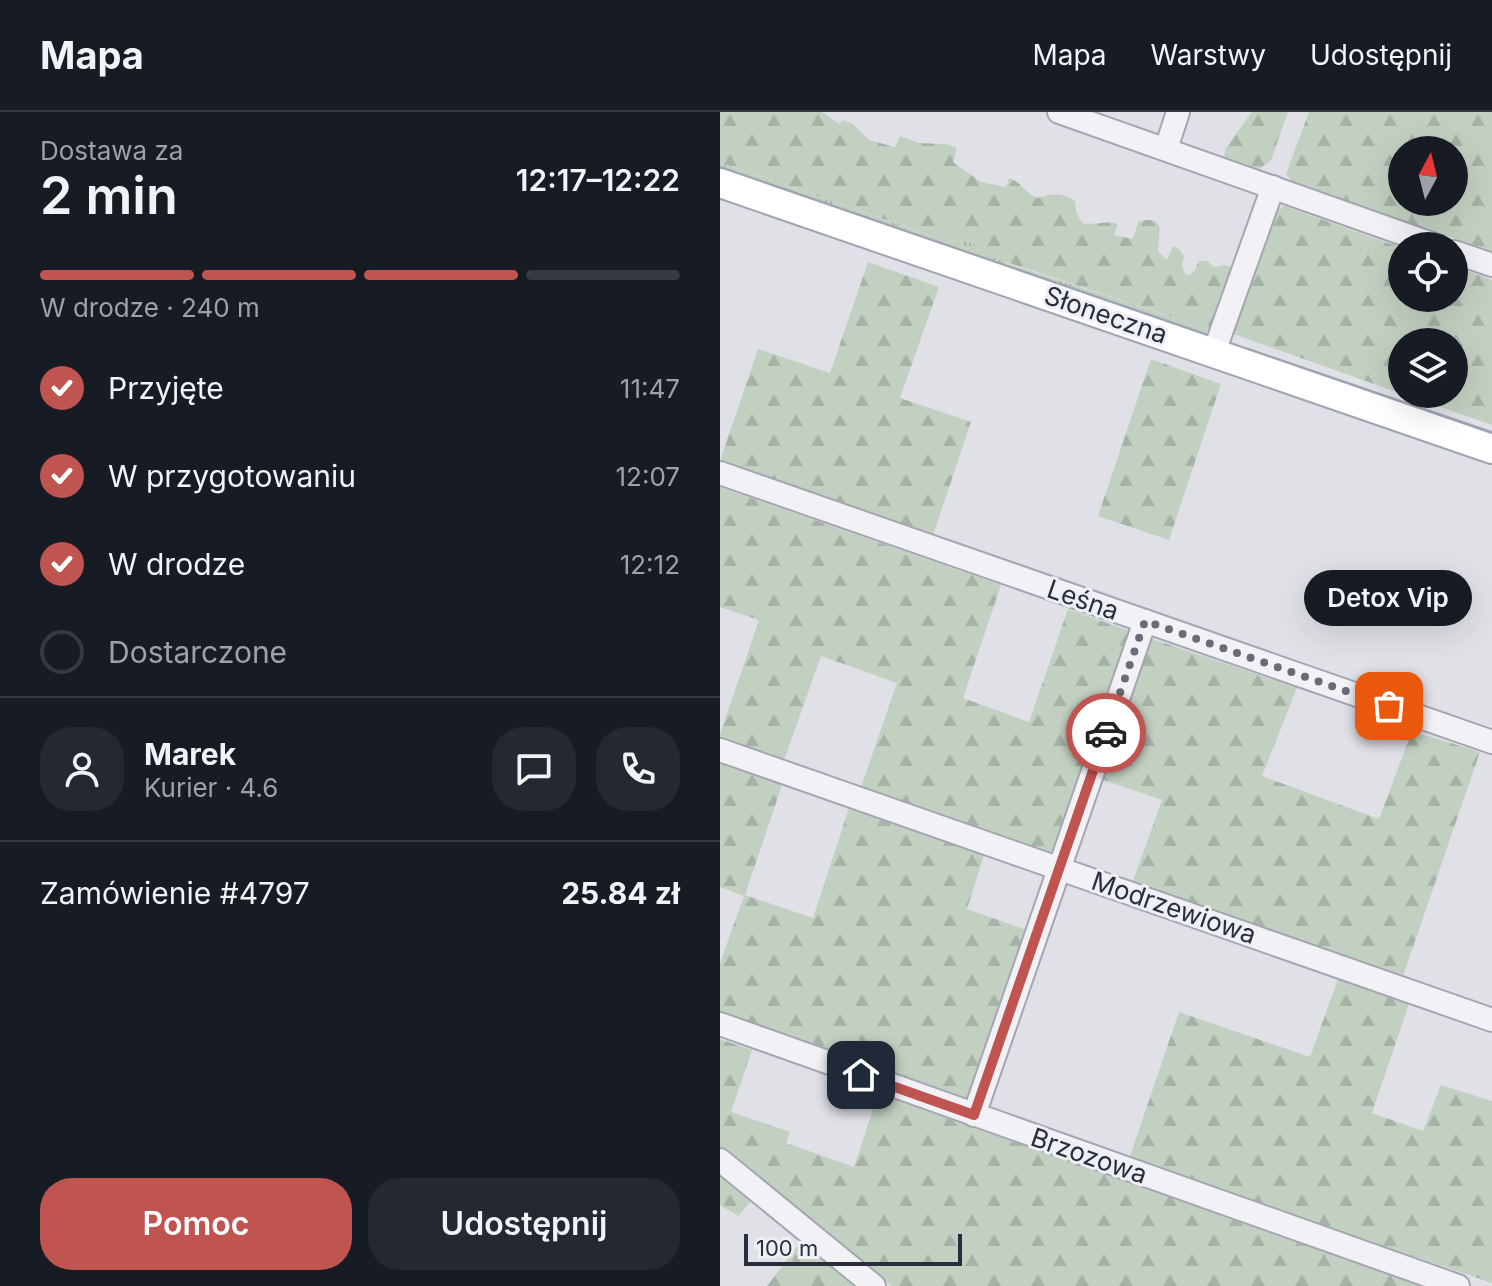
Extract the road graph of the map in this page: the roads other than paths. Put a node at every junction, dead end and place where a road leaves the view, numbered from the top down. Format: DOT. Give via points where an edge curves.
graph roads {
  1 [pos="1059,112"];
  2 [pos="1178,112"];
  3 [pos="1166,149"];
  4 [pos="720,183"];
  5 [pos="1273,187"];
  6 [pos="1399,232"];
  7 [pos="1468,257"];
  8 [pos="1492,265"];
  9 [pos="1214,352"];
  10 [pos="1492,449"];
  11 [pos="720,473"];
  12 [pos="1145,621"];
  13 [pos="1492,742"];
  14 [pos="720,750"];
  15 [pos="1060,868"];
  16 [pos="1492,1020"];
  17 [pos="720,1024"];
  18 [pos="974,1115"];
  19 [pos="720,1160"];
  20 [pos="874,1286"];
  21 [pos="1458,1286"];
  1 -- 3 [label="street"];
  2 -- 3 [label="street"];
  3 -- 5 [label="street"];
  4 -- 9 [label="main road, Słoneczna"];
  5 -- 6 [label="street"];
  5 -- 9 [label="street"];
  7 -- 8 [label="street"];
  9 -- 10 [label="main road, Słoneczna"];
  11 -- 12 [label="street, Leśna"];
  12 -- 13 [label="street, Leśna"];
  12 -- 15 [label="street"];
  14 -- 15 [label="street, Modrzewiowa"];
  15 -- 16 [label="street, Modrzewiowa"];
  15 -- 18 [label="street"];
  17 -- 18 [label="street, Brzozowa"];
  18 -- 21 [label="street, Brzozowa"];
  19 -- 20 [label="street"];
}
